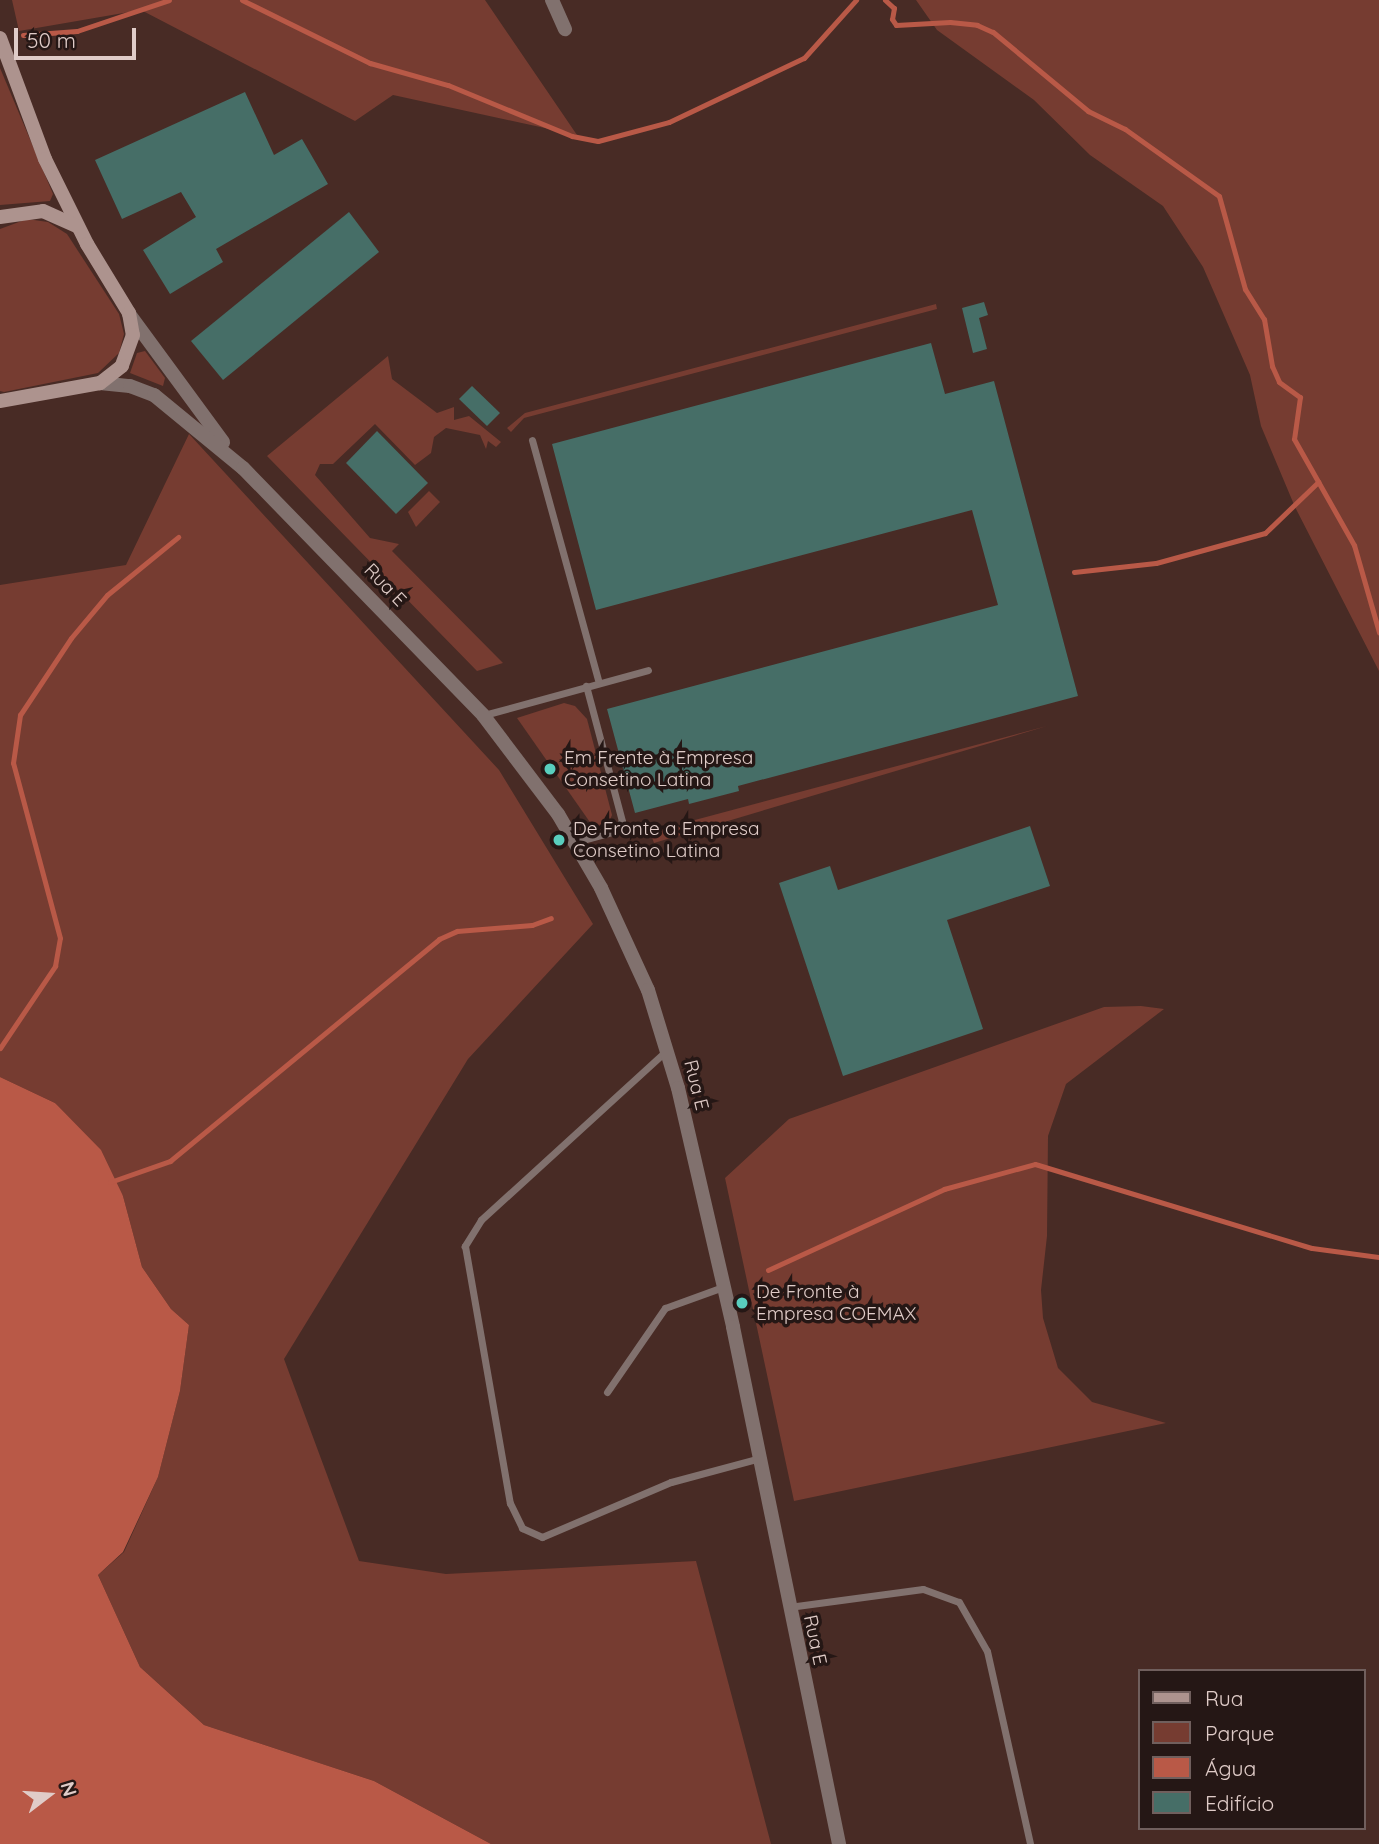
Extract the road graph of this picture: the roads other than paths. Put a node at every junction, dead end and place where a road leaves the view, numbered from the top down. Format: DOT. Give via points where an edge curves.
graph roads {
  1 [pos="552,0"];
  2 [pos="565,29"];
  3 [pos="0,38"];
  4 [pos="0,217"];
  5 [pos="78,227"];
  6 [pos="129,313"];
  7 [pos="100,383"];
  8 [pos="3,402"];
  9 [pos="532,440"];
  10 [pos="243,468"];
  11 [pos="648,670"];
  12 [pos="598,683"];
  13 [pos="586,686"];
  14 [pos="483,715"];
  15 [pos="575,842"];
  16 [pos="668,1049"];
  17 [pos="723,1287"];
  18 [pos="607,1392"];
  19 [pos="756,1459"];
  20 [pos="788,1607"];
  21 [pos="839,1844"];
  22 [pos="1030,1844"];
  1 -- 2 [label="street"];
  3 -- 5 [label="street" via="30,124"];
  4 -- 5 [label="street" via="43,211"];
  5 -- 6 [label="street"];
  6 -- 7 [label="street" via="133,335 127,357 116,373"];
  6 -- 10 [label="street, Rua E"];
  7 -- 8 [label="street"];
  7 -- 10 [label="street, Rua E" via="130,386 154,395"];
  9 -- 12 [label="lane"];
  10 -- 14 [label="street, Rua E"];
  11 -- 12 [label="lane"];
  12 -- 13 [label="lane"];
  13 -- 14 [label="lane"];
  13 -- 15 [label="lane" via="622,821 613,832"];
  14 -- 15 [label="street, Rua E" via="535,780"];
  15 -- 16 [label="street, Rua E" via="621,928"];
  16 -- 17 [label="street, Rua E"];
  16 -- 19 [label="lane" via="481,1220 465,1246 510,1503 522,1528 542,1537 671,1482"];
  17 -- 18 [label="lane" via="665,1308"];
  17 -- 19 [label="street, Rua E"];
  19 -- 20 [label="street, Rua E"];
  20 -- 21 [label="street, Rua E"];
  20 -- 22 [label="lane" via="923,1589 959,1602 987,1651"];
}
